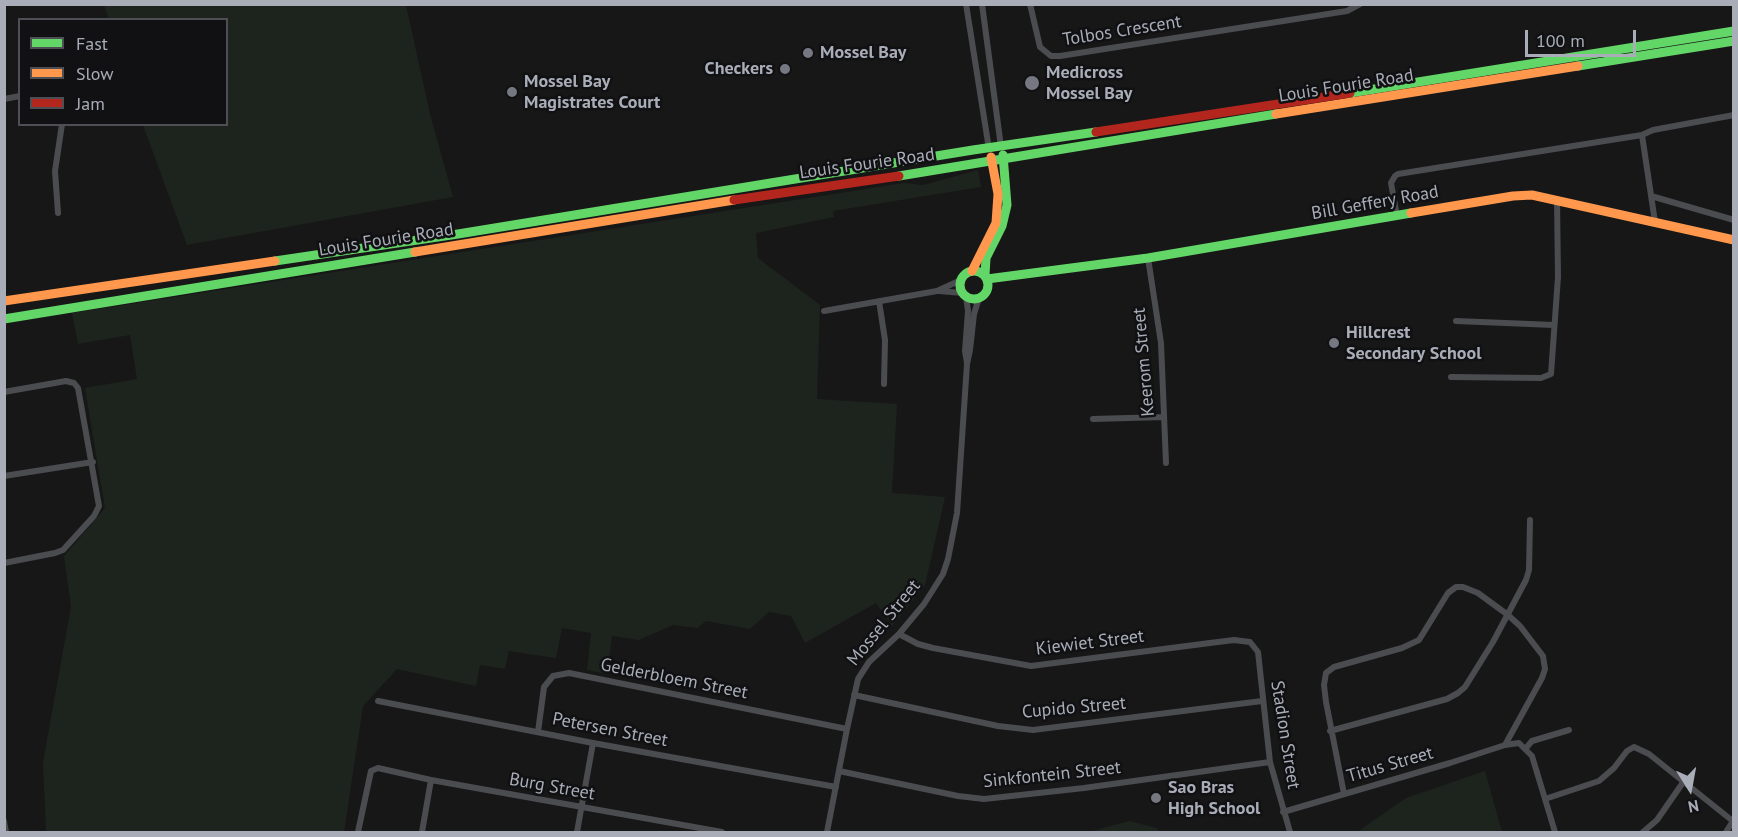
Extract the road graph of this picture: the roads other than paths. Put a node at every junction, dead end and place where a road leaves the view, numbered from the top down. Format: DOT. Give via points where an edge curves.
graph roads {
  1 [pos="966,4"];
  2 [pos="982,4"];
  3 [pos="1030,4"];
  4 [pos="1360,4"];
  5 [pos="1734,32"];
  6 [pos="1734,41"];
  7 [pos="1734,115"];
  8 [pos="62,126"];
  9 [pos="1642,135"];
  10 [pos="1001,147"];
  11 [pos="989,149"];
  12 [pos="1003,160"];
  13 [pos="992,162"];
  14 [pos="1651,196"];
  15 [pos="1557,199"];
  16 [pos="58,213"];
  17 [pos="1397,216"];
  18 [pos="1734,220"];
  19 [pos="1655,222"];
  20 [pos="1734,240"];
  21 [pos="1148,258"];
  22 [pos="972,271"];
  23 [pos="961,280"];
  24 [pos="987,280"];
  25 [pos="937,291"];
  26 [pos="964,294"];
  27 [pos="979,298"];
  28 [pos="4,301"];
  29 [pos="879,301"];
  30 [pos="824,311"];
  31 [pos="4,319"];
  32 [pos="1456,321"];
  33 [pos="1554,325"];
  34 [pos="967,364"];
  35 [pos="1451,377"];
  36 [pos="884,384"];
  37 [pos="4,392"];
  38 [pos="1164,417"];
  39 [pos="1093,419"];
  40 [pos="93,462"];
  41 [pos="1166,463"];
  42 [pos="4,476"];
  43 [pos="1530,520"];
  44 [pos="4,563"];
  45 [pos="1508,615"];
  46 [pos="899,634"];
  47 [pos="1252,643"];
  48 [pos="854,695"];
  49 [pos="378,701"];
  50 [pos="1262,701"];
  51 [pos="847,729"];
  52 [pos="1569,730"];
  53 [pos="1330,731"];
  54 [pos="538,732"];
  55 [pos="593,743"];
  56 [pos="1505,745"];
  57 [pos="1526,748"];
  58 [pos="1270,762"];
  59 [pos="839,771"];
  60 [pos="431,780"];
  61 [pos="1684,781"];
  62 [pos="836,787"];
  63 [pos="1344,794"];
  64 [pos="1545,799"];
  65 [pos="582,808"];
  66 [pos="1283,812"];
  67 [pos="4,820"];
  68 [pos="1733,821"];
  69 [pos="6,832"];
  70 [pos="358,832"];
  71 [pos="422,832"];
  72 [pos="577,832"];
  73 [pos="722,832"];
  74 [pos="827,832"];
  75 [pos="1290,832"];
  76 [pos="1555,832"];
  77 [pos="1643,832"];
  78 [pos="1726,832"];
  1 -- 11 [label="street"];
  2 -- 10 [label="street"];
  3 -- 4 [label="street, Tolbos Crescent" via="1040,47 1051,56 1060,56 1347,11"];
  5 -- 10 [label="main road, Louis Fourie Road"];
  6 -- 12 [label="main road, Louis Fourie Road"];
  7 -- 9 [label="street"];
  8 -- 16 [label="street" via="55,171"];
  9 -- 14 [label="street"];
  9 -- 17 [label="street" via="1398,174 1391,183"];
  10 -- 11 [label="main road, Louis Fourie Road"];
  10 -- 12 [label="main road"];
  11 -- 13 [label="main road"];
  11 -- 28 [label="main road, Louis Fourie Road" via="447,236"];
  12 -- 13 [label="main road, Louis Fourie Road"];
  12 -- 24 [label="main road" via="1007,205 1002,226 986,258"];
  13 -- 22 [label="main road" via="998,194 996,223"];
  13 -- 31 [label="main road, Louis Fourie Road"];
  14 -- 18 [label="street"];
  14 -- 19 [label="street"];
  15 -- 17 [label="main road, Bill Geffery Road" via="1513,196"];
  15 -- 19 [label="main road, Bill Geffery Road"];
  15 -- 33 [label="street"];
  17 -- 21 [label="main road, Bill Geffery Road"];
  19 -- 20 [label="main road, Bill Geffery Road"];
  21 -- 24 [label="main road, Bill Geffery Road"];
  21 -- 38 [label="street, Keerom Street" via="1161,343"];
  22 -- 23 [label="main road"];
  22 -- 24 [label="main road" via="981,272"];
  23 -- 25 [label="street"];
  23 -- 26 [label="main road"];
  24 -- 27 [label="main road" via="985,294"];
  25 -- 26 [label="street"];
  25 -- 29 [label="street"];
  26 -- 27 [label="main road"];
  26 -- 34 [label="street" via="968,311"];
  27 -- 34 [label="street"];
  29 -- 30 [label="street"];
  29 -- 36 [label="street" via="885,340"];
  32 -- 33 [label="street"];
  33 -- 35 [label="street" via="1553,370 1548,376"];
  34 -- 46 [label="street, Mossel Street" via="957,513 948,559 924,604"];
  37 -- 40 [label="street" via="66,381 76,386"];
  38 -- 39 [label="street"];
  38 -- 41 [label="street, Keerom Street"];
  40 -- 42 [label="street"];
  40 -- 44 [label="street" via="99,506 69,546 56,554"];
  43 -- 45 [label="street" via="1529,570"];
  45 -- 53 [label="street" via="1458,693"];
  45 -- 53 [label="street" via="1469,588 1456,587 1448,593 1419,640 1326,673"];
  45 -- 56 [label="street" via="1545,662 1542,678"];
  46 -- 47 [label="street, Kiewiet Street" via="933,648 1031,666 1226,641"];
  46 -- 48 [label="street, Mossel Street" via="862,671"];
  47 -- 50 [label="street, Stadion Street" via="1258,652"];
  48 -- 50 [label="street, Cupido Street" via="1033,730"];
  48 -- 51 [label="street, Mossel Street"];
  49 -- 54 [label="street, Petersen Street"];
  50 -- 58 [label="street, Stadion Street"];
  51 -- 54 [label="street, Gelderbloem Street" via="569,673 553,676 544,687"];
  51 -- 59 [label="street, Mossel Street"];
  52 -- 57 [label="street" via="1538,739"];
  53 -- 63 [label="street"];
  54 -- 55 [label="street, Petersen Street"];
  55 -- 62 [label="street, Petersen Street"];
  55 -- 65 [label="street"];
  56 -- 57 [label="street, Titus Street" via="1518,743"];
  56 -- 63 [label="street, Titus Street"];
  57 -- 64 [label="street"];
  58 -- 59 [label="street, Sinkfontein Street" via="984,799"];
  58 -- 66 [label="street, Stadion Street"];
  59 -- 62 [label="street, Mossel Street"];
  60 -- 65 [label="street, Burg Street"];
  60 -- 70 [label="street, Burg Street" via="378,768 371,771"];
  60 -- 71 [label="street"];
  61 -- 64 [label="street" via="1649,754 1632,747 1599,781"];
  61 -- 68 [label="street"];
  61 -- 77 [label="street" via="1657,820"];
  62 -- 74 [label="street, Mossel Street"];
  63 -- 66 [label="street, Titus Street"];
  64 -- 76 [label="street"];
  65 -- 72 [label="street"];
  65 -- 73 [label="street, Burg Street"];
  66 -- 75 [label="street, Stadion Street"];
  67 -- 69 [label="street"];
  68 -- 78 [label="street"];
}
